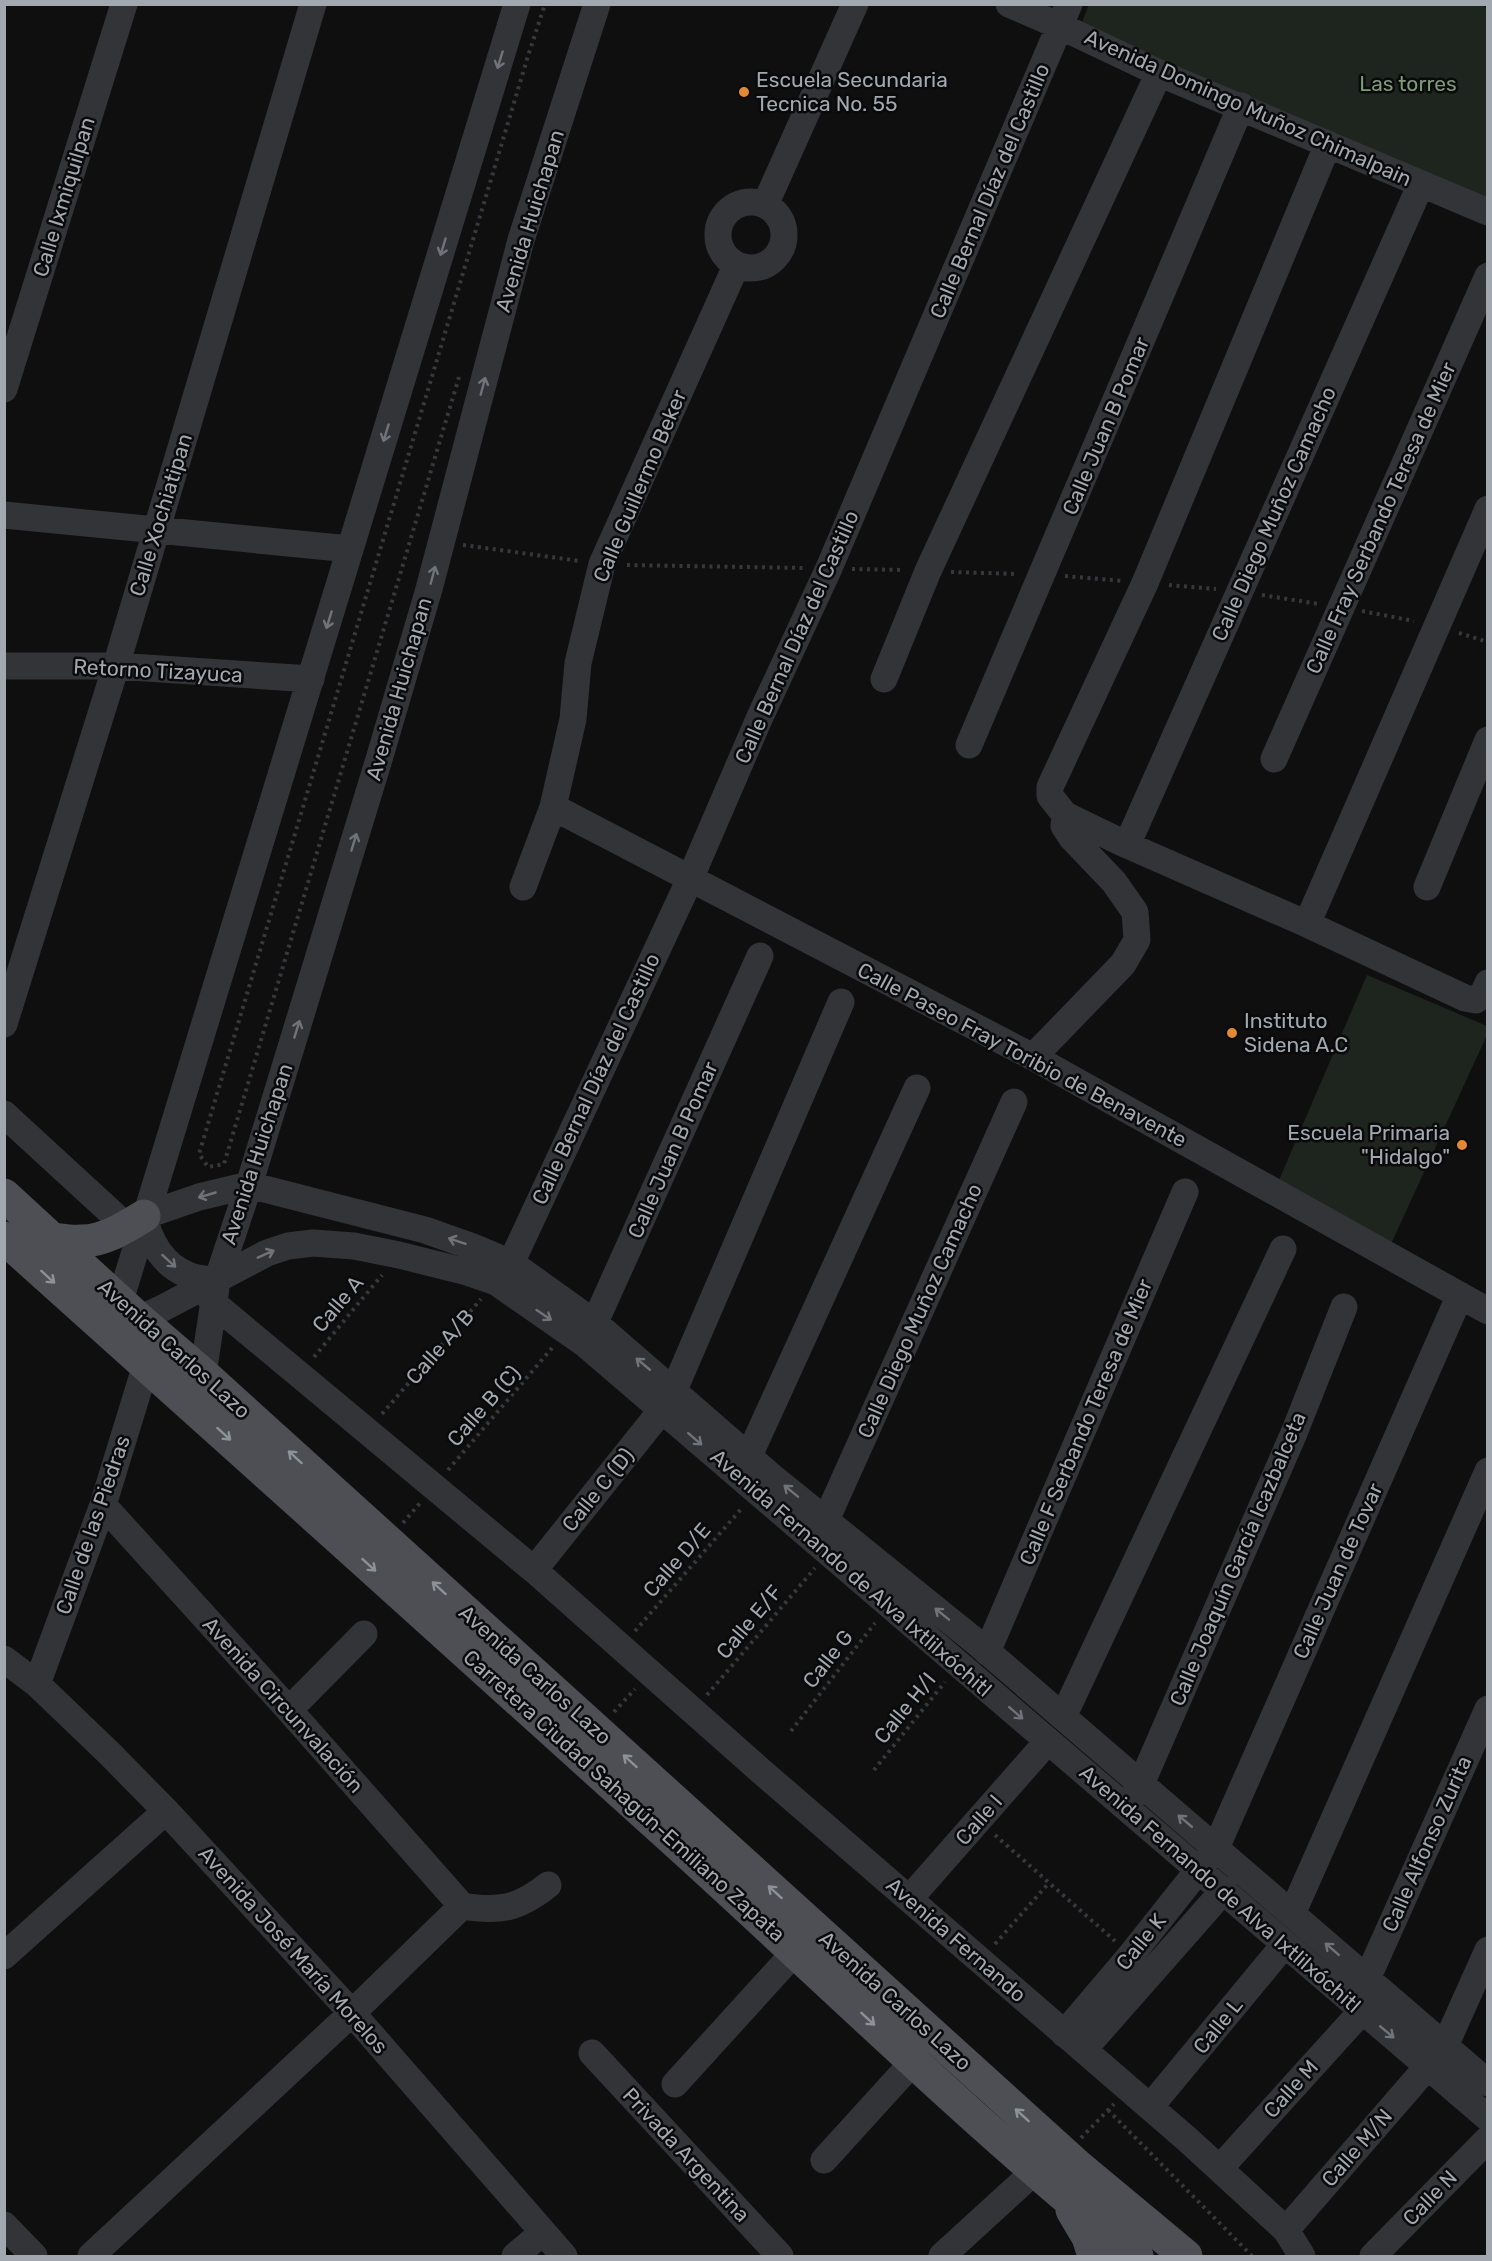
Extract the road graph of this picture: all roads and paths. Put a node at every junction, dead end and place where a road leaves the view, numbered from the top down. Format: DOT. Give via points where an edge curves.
graph roads {
  1 [pos="124,4"];
  2 [pos="313,4"];
  3 [pos="517,4"];
  4 [pos="545,4"];
  5 [pos="597,4"];
  6 [pos="855,4"];
  7 [pos="1009,4"];
  8 [pos="1064,15"];
  9 [pos="1160,73"];
  10 [pos="1241,106"];
  11 [pos="1328,144"];
  12 [pos="1421,184"];
  13 [pos="765,205"];
  14 [pos="1488,212"];
  15 [pos="736,266"];
  16 [pos="1488,276"];
  17 [pos="462,367"];
  18 [pos="4,389"];
  19 [pos="1488,509"];
  20 [pos="4,515"];
  21 [pos="156,530"];
  22 [pos="441,542"];
  23 [pos="350,549"];
  24 [pos="602,564"];
  25 [pos="829,568"];
  26 [pos="928,571"];
  27 [pos="1044,574"];
  28 [pos="1145,583"];
  29 [pos="1239,591"];
  30 [pos="1342,607"];
  31 [pos="1436,625"];
  32 [pos="1488,642"];
  33 [pos="4,666"];
  34 [pos="116,666"];
  35 [pos="311,679"];
  36 [pos="884,679"];
  37 [pos="1488,740"];
  38 [pos="969,745"];
  39 [pos="1274,759"];
  40 [pos="553,807"];
  41 [pos="1065,814"];
  42 [pos="1127,845"];
  43 [pos="690,879"];
  44 [pos="1427,886"];
  45 [pos="523,887"];
  46 [pos="1307,924"];
  47 [pos="760,956"];
  48 [pos="1487,985"];
  49 [pos="841,1002"];
  50 [pos="4,1024"];
  51 [pos="1033,1058"];
  52 [pos="918,1088"];
  53 [pos="1014,1102"];
  54 [pos="4,1114"];
  55 [pos="249,1185"];
  56 [pos="1185,1192"];
  57 [pos="4,1195"];
  58 [pos="135,1230"];
  59 [pos="4,1238"];
  60 [pos="53,1239"];
  61 [pos="1283,1249"];
  62 [pos="399,1255"];
  63 [pos="503,1273"];
  64 [pos="1460,1295"];
  65 [pos="214,1299"];
  66 [pos="1344,1307"];
  67 [pos="122,1311"];
  68 [pos="1488,1311"];
  69 [pos="583,1333"];
  70 [pos="146,1365"];
  71 [pos="204,1365"];
  72 [pos="300,1373"];
  73 [pos="668,1400"];
  74 [pos="368,1431"];
  75 [pos="1488,1471"];
  76 [pos="748,1476"];
  77 [pos="427,1495"];
  78 [pos="103,1505"];
  79 [pos="408,1517"];
  80 [pos="826,1520"];
  81 [pos="829,1552"];
  82 [pos="534,1570"];
  83 [pos="889,1605"];
  84 [pos="364,1634"];
  85 [pos="621,1648"];
  86 [pos="987,1652"];
  87 [pos="4,1659"];
  88 [pos="959,1665"];
  89 [pos="36,1684"];
  90 [pos="633,1691"];
  91 [pos="621,1704"];
  92 [pos="1488,1709"];
  93 [pos="289,1710"];
  94 [pos="693,1712"];
  95 [pos="1063,1717"];
  96 [pos="791,1731"];
  97 [pos="1048,1741"];
  98 [pos="874,1770"];
  99 [pos="1141,1784"];
  100 [pos="1125,1808"];
  101 [pos="166,1811"];
  102 [pos="978,1820"];
  103 [pos="1216,1848"];
  104 [pos="1199,1869"];
  105 [pos="1048,1884"];
  106 [pos="548,1885"];
  107 [pos="1224,1890"];
  108 [pos="910,1898"];
  109 [pos="462,1906"];
  110 [pos="1292,1914"];
  111 [pos="807,1942"];
  112 [pos="1286,1944"];
  113 [pos="1488,1950"];
  114 [pos="1131,1955"];
  115 [pos="4,1956"];
  116 [pos="980,1960"];
  117 [pos="1367,1979"];
  118 [pos="1362,2011"];
  119 [pos="352,2013"];
  120 [pos="1074,2042"];
  121 [pos="1445,2046"];
  122 [pos="592,2053"];
  123 [pos="914,2061"];
  124 [pos="1428,2066"];
  125 [pos="1488,2083"];
  126 [pos="675,2084"];
  127 [pos="1150,2107"];
  128 [pos="1108,2110"];
  129 [pos="1103,2115"];
  130 [pos="1488,2118"];
  131 [pos="1488,2139"];
  132 [pos="824,2160"];
  133 [pos="1064,2164"];
  134 [pos="1220,2168"];
  135 [pos="4,2225"];
  136 [pos="1286,2230"];
  137 [pos="542,2233"];
  138 [pos="34,2256"];
  139 [pos="92,2256"];
  140 [pos="515,2256"];
  141 [pos="564,2256"];
  142 [pos="780,2256"];
  143 [pos="942,2256"];
  144 [pos="1094,2256"];
  145 [pos="1137,2256"];
  146 [pos="1145,2256"];
  147 [pos="1186,2256"];
  148 [pos="1252,2256"];
  149 [pos="1302,2256"];
  150 [pos="1373,2256"];
  1 -- 18 [label="street, Calle Ixmiquilpan"];
  2 -- 21 [label="street, Calle Xochiatipan"];
  3 -- 23 [label="street, one-way"];
  4 -- 17 [label="path" via="199,1155 208,1167 224,1164"];
  22 -- 5 [label="street, Avenida Huichapan, one-way" via="522,240"];
  6 -- 13 [label="street"];
  7 -- 8 [label="street, Avenida Domingo Muñoz Chimalpain"];
  8 -- 9 [label="street, Avenida Domingo Muñoz Chimalpain"];
  8 -- 25 [label="street, Calle Bernal Díaz del Castillo"];
  9 -- 10 [label="street, Avenida Domingo Muñoz Chimalpain"];
  9 -- 26 [label="street"];
  10 -- 11 [label="street, Avenida Domingo Muñoz Chimalpain"];
  10 -- 27 [label="street, Calle Juan B Pomar"];
  11 -- 12 [label="street, Avenida Domingo Muñoz Chimalpain"];
  11 -- 28 [label="street"];
  12 -- 14 [label="street, Avenida Domingo Muñoz Chimalpain"];
  12 -- 29 [label="street, Calle Diego Muñoz Camacho"];
  13 -- 15 [label="street" via="740,203 720,220 719,246 725,258"];
  13 -- 15 [label="street" via="783,224 781,250 762,267"];
  15 -- 24 [label="street, Calle Guillermo Beker"];
  16 -- 30 [label="street, Calle Fray Serbando Teresa de Mier"];
  19 -- 31 [label="street"];
  20 -- 21 [label="street"];
  21 -- 23 [label="street"];
  21 -- 34 [label="street, Calle Xochiatipan"];
  22 -- 24 [label="path"];
  55 -- 22 [label="street, Avenida Huichapan, one-way"];
  23 -- 35 [label="street, one-way"];
  24 -- 25 [label="path"];
  24 -- 40 [label="street, Calle Guillermo Beker" via="578,663 573,719"];
  25 -- 26 [label="path"];
  25 -- 43 [label="street, Calle Bernal Díaz del Castillo"];
  26 -- 27 [label="path"];
  26 -- 36 [label="street"];
  27 -- 28 [label="path"];
  27 -- 38 [label="street, Calle Juan B Pomar"];
  28 -- 29 [label="path"];
  28 -- 41 [label="street" via="1050,787 1050,796"];
  29 -- 30 [label="path"];
  29 -- 42 [label="street, Calle Diego Muñoz Camacho"];
  30 -- 31 [label="path"];
  30 -- 39 [label="street, Calle Fray Serbando Teresa de Mier"];
  31 -- 32 [label="path"];
  31 -- 46 [label="street"];
  33 -- 34 [label="street, Retorno Tizayuca"];
  34 -- 35 [label="street, Retorno Tizayuca"];
  34 -- 50 [label="street, Calle Xochiatipan"];
  35 -- 58 [label="street"];
  37 -- 44 [label="street"];
  40 -- 43 [label="street, Calle Paseo Fray Toribio de Benavente"];
  40 -- 45 [label="street, Calle Guillermo Beker"];
  41 -- 42 [label="street"];
  41 -- 51 [label="street" via="1064,826 1072,838 1114,882 1135,912 1137,940 1123,964"];
  42 -- 46 [label="street"];
  43 -- 51 [label="street, Calle Paseo Fray Toribio de Benavente"];
  43 -- 63 [label="street, Calle Bernal Díaz del Castillo"];
  46 -- 48 [label="street" via="1465,998 1476,1000"];
  47 -- 69 [label="street, Calle Juan B Pomar"];
  49 -- 73 [label="street"];
  51 -- 64 [label="street, Calle Paseo Fray Toribio de Benavente"];
  52 -- 76 [label="street"];
  53 -- 80 [label="street, Calle Diego Muñoz Camacho"];
  54 -- 58 [label="street"];
  55 -- 58 [label="street, Avenida Fernando de Alva Ixtlilxóchitl, one-way" via="199,1197"];
  63 -- 55 [label="street, Avenida Fernando de Alva Ixtlilxóchitl, one-way" via="472,1246 425,1230"];
  55 -- 65 [label="street, Avenida Huichapan"];
  56 -- 86 [label="street, Calle F Serbando Teresa de Mier"];
  57 -- 60 [label="main road, Avenida Carlos Lazo"];
  58 -- 60 [label="main road" via="84,1242"];
  58 -- 65 [label="street, one-way" via="147,1231 170,1265"];
  58 -- 67 [label="street"];
  59 -- 67 [label="main road, Avenida Carlos Lazo, one-way" via="83,1309"];
  60 -- 67 [label="main road, Avenida Carlos Lazo"];
  61 -- 95 [label="street"];
  62 -- 63 [label="street, Avenida Fernando de Alva Ixtlilxóchitl" via="467,1272"];
  65 -- 62 [label="street, Avenida Fernando de Alva Ixtlilxóchitl, one-way" via="267,1253 288,1246 354,1246"];
  62 -- 72 [label="path, Calle A"];
  63 -- 69 [label="street, Avenida Fernando de Alva Ixtlilxóchitl"];
  63 -- 74 [label="path, Calle A/B"];
  64 -- 68 [label="street, Calle Paseo Fray Toribio de Benavente"];
  64 -- 103 [label="street, Calle Juan de Tovar"];
  65 -- 67 [label="street, Avenida Fernando de Alva Ixtlilxóchitl"];
  65 -- 71 [label="street, Avenida Huichapan"];
  65 -- 72 [label="street, Avenida Fernando"];
  66 -- 99 [label="street, Calle Joaquín García Icazbalceta" via="1294,1433"];
  67 -- 70 [label="main road, Carretera Ciudad Sahagún-Emiliano Zapata"];
  67 -- 71 [label="main road, Avenida Carlos Lazo"];
  69 -- 73 [label="street, Avenida Fernando de Alva Ixtlilxóchitl"];
  69 -- 77 [label="path, Calle B (C)"];
  70 -- 78 [label="street, Calle de las Piedras"];
  70 -- 111 [label="main road, Carretera Ciudad Sahagún-Emiliano Zapata, one-way" via="672,1838"];
  111 -- 71 [label="main road, Avenida Carlos Lazo, one-way"];
  72 -- 74 [label="street, Avenida Fernando"];
  73 -- 76 [label="street, Avenida Fernando de Alva Ixtlilxóchitl"];
  73 -- 82 [label="street, Calle C (D)"];
  74 -- 77 [label="street, Avenida Fernando"];
  75 -- 110 [label="street"];
  80 -- 76 [label="street, Avenida Fernando de Alva Ixtlilxóchitl, one-way"];
  76 -- 81 [label="street, Avenida Fernando de Alva Ixtlilxóchitl"];
  76 -- 85 [label="path, Calle D/E"];
  77 -- 79 [label="path, Calle B (C)"];
  77 -- 82 [label="street, Avenida Fernando"];
  78 -- 89 [label="street, Calle de las Piedras"];
  78 -- 93 [label="street, Avenida Circunvalación"];
  86 -- 80 [label="street, Avenida Fernando de Alva Ixtlilxóchitl, one-way"];
  81 -- 83 [label="street, Avenida Fernando de Alva Ixtlilxóchitl"];
  81 -- 94 [label="path, Calle E/F"];
  82 -- 85 [label="street, Avenida Fernando"];
  83 -- 88 [label="street, Avenida Fernando de Alva Ixtlilxóchitl"];
  83 -- 96 [label="path, Calle G"];
  84 -- 93 [label="street"];
  85 -- 94 [label="street, Avenida Fernando"];
  86 -- 95 [label="street, Avenida Fernando de Alva Ixtlilxóchitl"];
  87 -- 89 [label="street, Avenida José María Morelos"];
  88 -- 97 [label="street, Avenida Fernando de Alva Ixtlilxóchitl, one-way"];
  88 -- 98 [label="path, Calle H/I"];
  89 -- 101 [label="street, Avenida José María Morelos"];
  90 -- 91 [label="path"];
  92 -- 117 [label="street, Calle Alfonso Zurita"];
  93 -- 109 [label="street, Avenida Circunvalación"];
  94 -- 108 [label="street, Avenida Fernando"];
  95 -- 99 [label="street, Avenida Fernando de Alva Ixtlilxóchitl"];
  97 -- 100 [label="street, Avenida Fernando de Alva Ixtlilxóchitl"];
  97 -- 102 [label="street, Calle I"];
  99 -- 100 [label="street, Calle Joaquín García Icazbalceta"];
  103 -- 99 [label="street, Avenida Fernando de Alva Ixtlilxóchitl, one-way"];
  100 -- 104 [label="street, Avenida Fernando de Alva Ixtlilxóchitl"];
  101 -- 115 [label="street"];
  101 -- 119 [label="street, Avenida José María Morelos"];
  102 -- 105 [label="path"];
  102 -- 108 [label="street, Calle I"];
  103 -- 104 [label="street, Calle K"];
  103 -- 110 [label="street, Avenida Fernando de Alva Ixtlilxóchitl"];
  104 -- 107 [label="street, Avenida Fernando de Alva Ixtlilxóchitl"];
  104 -- 114 [label="street, Calle K"];
  105 -- 114 [label="path"];
  105 -- 116 [label="path"];
  106 -- 109 [label="street" via="518,1905 483,1909"];
  107 -- 112 [label="street, Avenida Fernando de Alva Ixtlilxóchitl"];
  107 -- 120 [label="street"];
  108 -- 116 [label="street, Avenida Fernando"];
  109 -- 119 [label="street"];
  117 -- 110 [label="street, Avenida Fernando de Alva Ixtlilxóchitl, one-way"];
  111 -- 123 [label="main road, Carretera Ciudad Sahagún-Emiliano Zapata, one-way"];
  111 -- 126 [label="street"];
  133 -- 111 [label="main road, Avenida Carlos Lazo, one-way"];
  112 -- 118 [label="street, Avenida Fernando de Alva Ixtlilxóchitl"];
  112 -- 127 [label="street, Calle L"];
  113 -- 121 [label="street"];
  114 -- 120 [label="street, Calle K"];
  116 -- 120 [label="street, Avenida Fernando"];
  117 -- 121 [label="street, Avenida Fernando de Alva Ixtlilxóchitl"];
  118 -- 124 [label="street, Avenida Fernando de Alva Ixtlilxóchitl, one-way"];
  118 -- 134 [label="street, Calle M"];
  119 -- 137 [label="street, Avenida José María Morelos"];
  119 -- 139 [label="street"];
  120 -- 127 [label="street, Avenida Fernando"];
  121 -- 125 [label="street, Avenida Fernando de Alva Ixtlilxóchitl"];
  122 -- 142 [label="street, Privada Argentina"];
  123 -- 132 [label="street"];
  123 -- 133 [label="main road, Carretera Ciudad Sahagún-Emiliano Zapata"];
  124 -- 130 [label="street, Avenida Fernando de Alva Ixtlilxóchitl"];
  124 -- 136 [label="street, Calle M/N"];
  127 -- 134 [label="street, Avenida Fernando"];
  128 -- 148 [label="path"];
  129 -- 133 [label="path"];
  131 -- 150 [label="street, Calle N"];
  133 -- 143 [label="street"];
  133 -- 144 [label="main road" via="1079,2220"];
  133 -- 145 [label="main road, Carretera Ciudad Sahagún-Emiliano Zapata"];
  133 -- 146 [label="main road" via="1125,2218"];
  133 -- 147 [label="main road, Carretera Ciudad Sahagún-Emiliano Zapata"];
  134 -- 136 [label="street, Avenida Fernando"];
  135 -- 138 [label="street"];
  136 -- 149 [label="street, Avenida Fernando"];
  137 -- 140 [label="street"];
  137 -- 141 [label="street, Avenida José María Morelos"];
}
